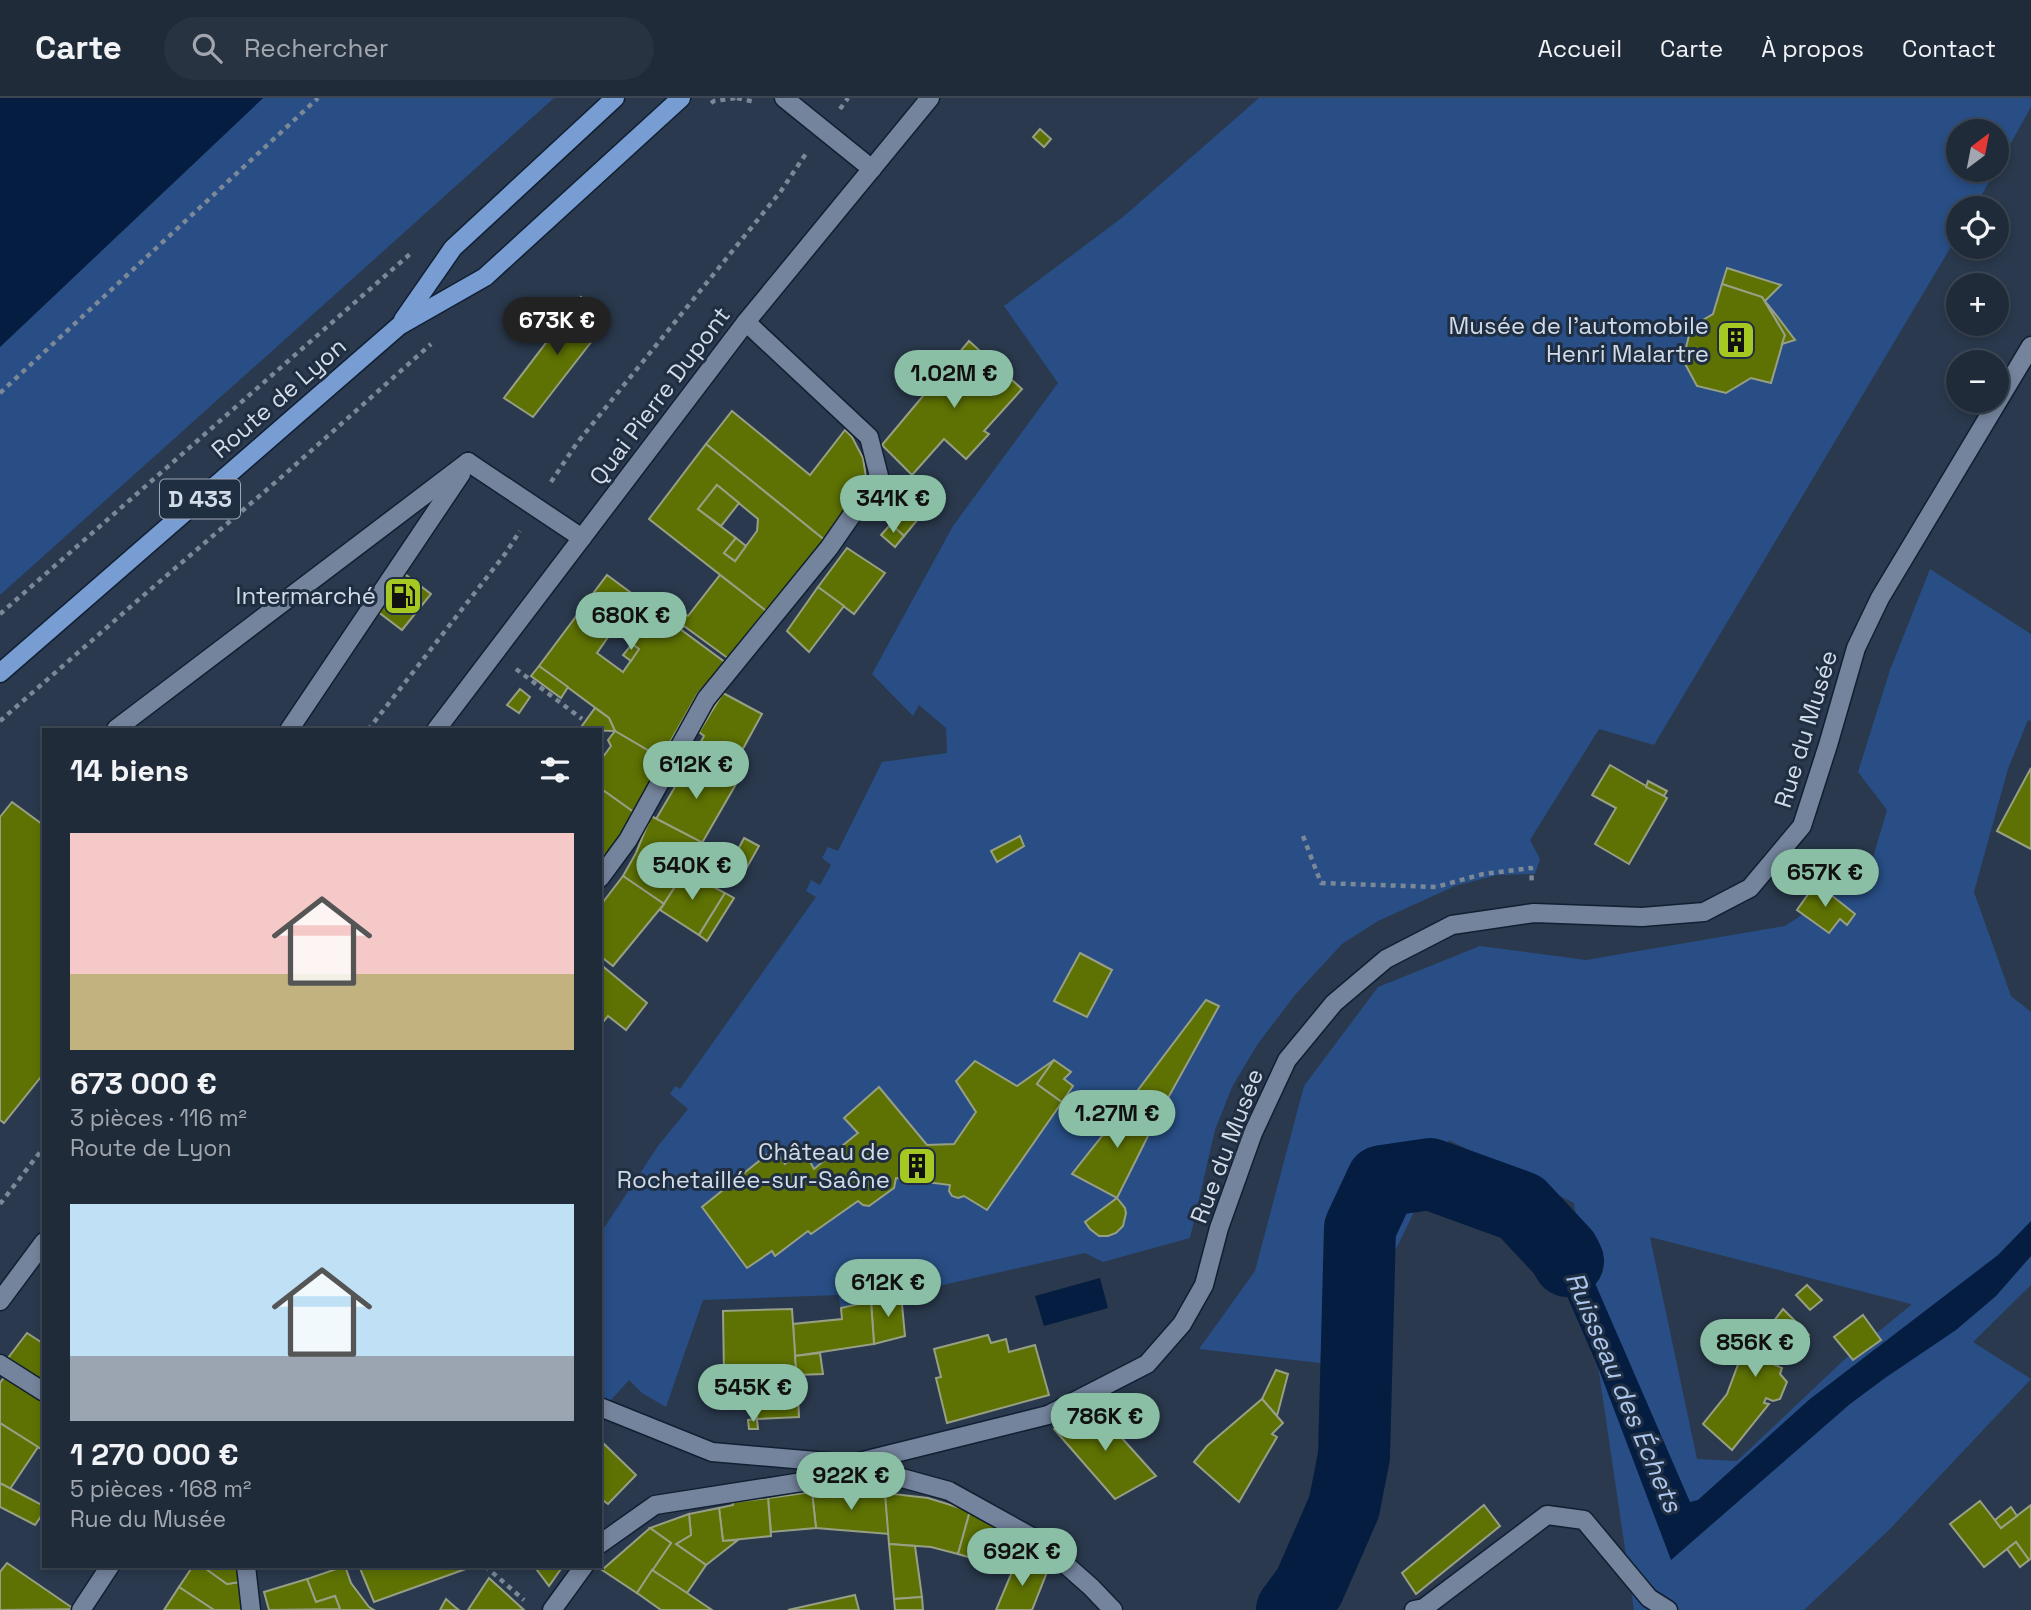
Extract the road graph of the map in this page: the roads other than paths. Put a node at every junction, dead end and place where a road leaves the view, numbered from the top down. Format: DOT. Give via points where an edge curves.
graph roads {
  1 [pos="615,98"];
  2 [pos="681,98"];
  3 [pos="784,98"];
  4 [pos="930,98"];
  5 [pos="872,169"];
  6 [pos="746,322"];
  7 [pos="399,326"];
  8 [pos="2031,346"];
  9 [pos="468,462"];
  10 [pos="582,538"];
  11 [pos="0,673"];
  12 [pos="117,728"];
  13 [pos="290,728"];
  14 [pos="438,728"];
  15 [pos="602,875"];
  16 [pos="42,1245"];
  17 [pos="0,1301"];
  18 [pos="0,1364"];
  19 [pos="42,1391"];
  20 [pos="602,1408"];
  21 [pos="852,1464"];
  22 [pos="602,1543"];
  23 [pos="109,1568"];
  24 [pos="246,1568"];
  25 [pos="583,1568"];
  26 [pos="81,1610"];
  27 [pos="251,1610"];
  28 [pos="552,1610"];
  29 [pos="1112,1610"];
  30 [pos="1414,1610"];
  31 [pos="1668,1610"];
  1 -- 7 [label="main road, Route de Lyon / D 433" via="453,248"];
  2 -- 7 [label="main road, Route de Lyon / D 433" via="485,277"];
  3 -- 5 [label="street"];
  4 -- 5 [label="street, Quai Pierre Dupont"];
  5 -- 6 [label="street, Quai Pierre Dupont"];
  6 -- 10 [label="street, Quai Pierre Dupont"];
  6 -- 15 [label="street" via="869,437 879,476 829,548 706,699 628,840"];
  7 -- 11 [label="main road, Route de Lyon / D 433"];
  8 -- 21 [label="street, Rue du Musée" via="1880,598 1856,648 1802,826 1750,888 1704,912 1642,917 1534,913 1452,925 1386,959 1334,1003 1287,1060 1253,1133 1204,1286 1182,1324 1147,1364 1048,1415"];
  9 -- 10 [label="street"];
  9 -- 12 [label="street"];
  9 -- 13 [label="street"];
  10 -- 14 [label="street, Quai Pierre Dupont"];
  16 -- 17 [label="street"];
  18 -- 19 [label="street"];
  20 -- 21 [label="street" via="712,1452"];
  21 -- 22 [label="street, Rue du Musée" via="802,1482 654,1505"];
  21 -- 29 [label="street" via="949,1491 1038,1541"];
  23 -- 26 [label="street"];
  24 -- 27 [label="street"];
  25 -- 28 [label="street"];
  30 -- 31 [label="street" via="1424,1608 1547,1516 1584,1520 1649,1598"];
}
